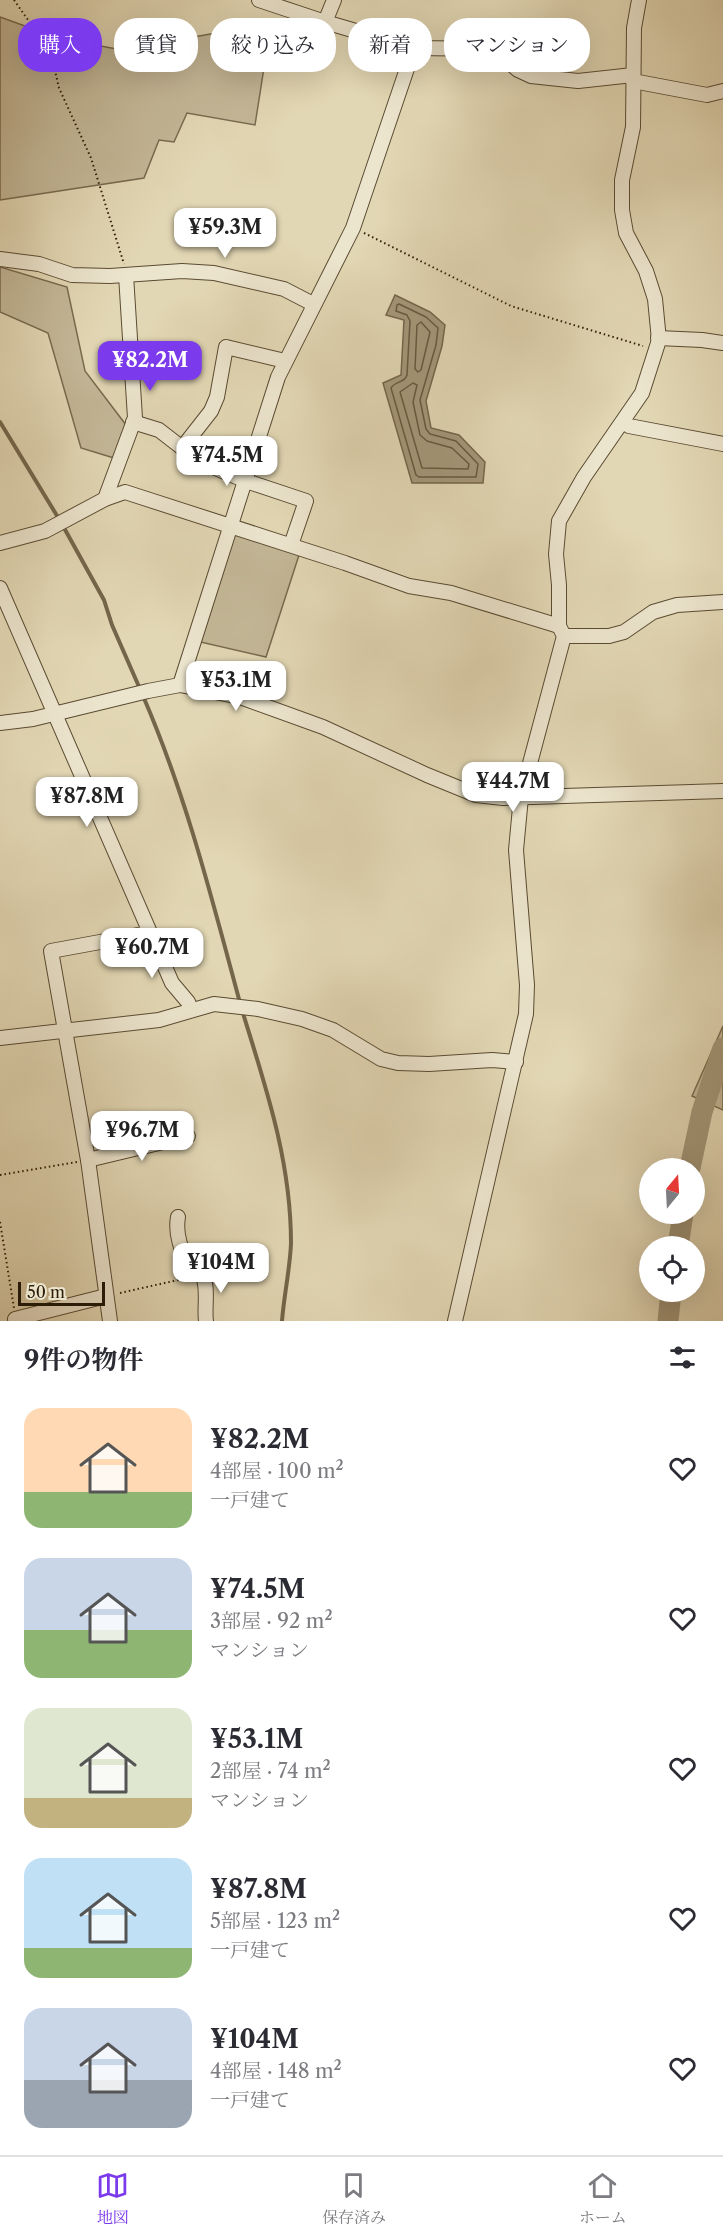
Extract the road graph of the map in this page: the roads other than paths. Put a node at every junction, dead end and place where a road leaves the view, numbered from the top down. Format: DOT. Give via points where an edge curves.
graph roads {
  1 [pos="259,0"];
  2 [pos="334,0"];
  3 [pos="639,0"];
  4 [pos="313,18"];
  5 [pos="327,18"];
  6 [pos="432,48"];
  7 [pos="406,72"];
  8 [pos="633,78"];
  9 [pos="723,91"];
  10 [pos="0,259"];
  11 [pos="126,275"];
  12 [pos="313,304"];
  13 [pos="723,343"];
  14 [pos="657,345"];
  15 [pos="285,361"];
  16 [pos="133,422"];
  17 [pos="624,422"];
  18 [pos="723,444"];
  19 [pos="182,448"];
  20 [pos="246,481"];
  21 [pos="105,499"];
  22 [pos="231,526"];
  23 [pos="0,543"];
  24 [pos="291,545"];
  25 [pos="0,588"];
  26 [pos="723,602"];
  27 [pos="562,631"];
  28 [pos="180,685"];
  29 [pos="54,714"];
  30 [pos="0,723"];
  31 [pos="723,791"];
  32 [pos="521,796"];
  33 [pos="149,933"];
  34 [pos="191,1009"];
  35 [pos="65,1031"];
  36 [pos="0,1038"];
  37 [pos="516,1062"];
  38 [pos="188,1136"];
  39 [pos="88,1160"];
  40 [pos="178,1218"];
  41 [pos="106,1296"];
  42 [pos="15,1319"];
  43 [pos="110,1321"];
  44 [pos="206,1321"];
  45 [pos="455,1321"];
  1 -- 4 [label="street"];
  2 -- 5 [label="street"];
  3 -- 8 [label="street"];
  6 -- 8 [label="street" via="494,48 531,76 578,81"];
  7 -- 12 [label="street" via="352,228"];
  8 -- 9 [label="street" via="707,95"];
  8 -- 14 [label="street" via="633,127 622,180 622,210 626,233 646,271 655,299"];
  10 -- 11 [label="street" via="39,264 72,275"];
  11 -- 12 [label="street" via="214,273 284,289"];
  11 -- 16 [label="street"];
  12 -- 15 [label="street"];
  13 -- 14 [label="street" via="702,340"];
  14 -- 17 [label="street" via="642,393"];
  15 -- 19 [label="street" via="226,347 212,411"];
  15 -- 20 [label="street"];
  16 -- 19 [label="street" via="159,430"];
  16 -- 21 [label="street"];
  17 -- 18 [label="street"];
  17 -- 27 [label="street" via="584,477 559,521 556,554"];
  19 -- 20 [label="street" via="199,461"];
  20 -- 22 [label="street"];
  20 -- 24 [label="street" via="306,501"];
  21 -- 22 [label="street" via="125,492"];
  21 -- 23 [label="street" via="51,529"];
  22 -- 24 [label="street"];
  22 -- 28 [label="street"];
  24 -- 27 [label="street" via="409,586 451,593"];
  25 -- 29 [label="street"];
  26 -- 27 [label="street" via="677,605 653,612 624,633 609,636"];
  27 -- 32 [label="street"];
  28 -- 29 [label="street"];
  28 -- 32 [label="street" via="250,700 323,727 476,795"];
  29 -- 30 [label="street"];
  29 -- 33 [label="street"];
  31 -- 32 [label="street"];
  32 -- 37 [label="street" via="516,850 527,985 526,1014"];
  33 -- 34 [label="street" via="172,983"];
  33 -- 35 [label="street" via="51,951"];
  34 -- 35 [label="street" via="159,1020"];
  34 -- 37 [label="street" via="214,1004 302,1019 333,1030 381,1059 398,1063"];
  35 -- 36 [label="street"];
  35 -- 39 [label="street"];
  37 -- 45 [label="street"];
  38 -- 39 [label="street"];
  39 -- 41 [label="street"];
  40 -- 44 [label="street" via="176,1229 183,1250 192,1268 201,1274 205,1288"];
  41 -- 42 [label="street"];
  41 -- 43 [label="street"];
}
